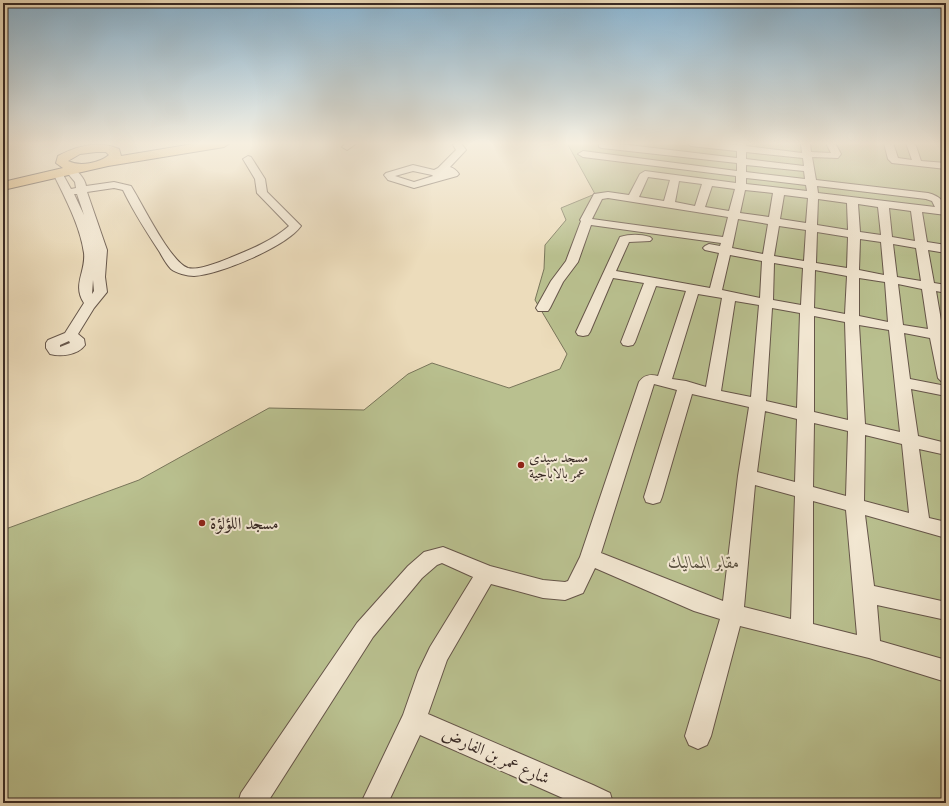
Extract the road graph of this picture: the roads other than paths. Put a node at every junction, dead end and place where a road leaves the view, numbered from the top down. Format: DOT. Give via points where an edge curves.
graph roads {
  1 [pos="25,181"];
  2 [pos="66,181"];
  3 [pos="78,181"];
  4 [pos="260,181"];
  5 [pos="642,181"];
  6 [pos="674,181"];
  7 [pos="697,181"];
  8 [pos="739,181"];
  9 [pos="765,181"];
  10 [pos="789,181"];
  11 [pos="808,181"];
  12 [pos="830,181"];
  13 [pos="875,181"];
  14 [pos="708,182"];
  15 [pos="3,186"];
  16 [pos="82,190"];
  17 [pos="779,191"];
  18 [pos="69,192"];
  19 [pos="633,198"];
  20 [pos="852,200"];
  21 [pos="669,204"];
  22 [pos="883,204"];
  23 [pos="916,208"];
  24 [pos="699,209"];
  25 [pos="944,212"];
  26 [pos="734,215"];
  27 [pos="587,221"];
  28 [pos="773,221"];
  29 [pos="811,227"];
  30 [pos="854,234"];
  31 [pos="887,240"];
  32 [pos="922,245"];
  33 [pos="727,246"];
  34 [pos="946,249"];
  35 [pos="768,258"];
  36 [pos="95,260"];
  37 [pos="809,265"];
  38 [pos="853,272"];
  39 [pos="609,273"];
  40 [pos="891,279"];
  41 [pos="651,281"];
  42 [pos="928,285"];
  43 [pos="946,288"];
  44 [pos="693,289"];
  45 [pos="722,295"];
  46 [pos="766,304"];
  47 [pos="543,308"];
  48 [pos="806,311"];
  49 [pos="852,320"];
  50 [pos="896,328"];
  51 [pos="583,332"];
  52 [pos="70,336"];
  53 [pos="941,336"];
  54 [pos="628,342"];
  55 [pos="946,378"];
  56 [pos="664,381"];
  57 [pos="903,382"];
  58 [pos="686,386"];
  59 [pos="946,391"];
  60 [pos="713,393"];
  61 [pos="758,403"];
  62 [pos="805,415"];
  63 [pos="857,428"];
  64 [pos="911,441"];
  65 [pos="946,449"];
  66 [pos="747,476"];
  67 [pos="804,491"];
  68 [pos="652,497"];
  69 [pos="855,505"];
  70 [pos="920,523"];
  71 [pos="946,530"];
  72 [pos="590,557"];
  73 [pos="486,574"];
  74 [pos="865,593"];
  75 [pos="946,611"];
  76 [pos="732,614"];
  77 [pos="802,631"];
  78 [pos="869,648"];
  79 [pos="946,671"];
  80 [pos="414,720"];
  81 [pos="698,736"];
  82 [pos="251,803"];
  83 [pos="374,803"];
  84 [pos="600,803"];
  1 -- 15 [label="main road"];
  2 -- 18 [label="street"];
  3 -- 16 [label="street"];
  4 -- 16 [label="street" via="262,193 295,226 257,250 214,268 194,272 184,271 175,266 139,212 127,188 114,185"];
  5 -- 19 [label="street"];
  6 -- 21 [label="street"];
  7 -- 14 [label="street"];
  8 -- 26 [label="street"];
  9 -- 17 [label="street"];
  10 -- 17 [label="street"];
  11 -- 29 [label="street"];
  12 -- 20 [label="street"];
  13 -- 25 [label="street" via="932,197"];
  14 -- 24 [label="street"];
  16 -- 18 [label="street"];
  16 -- 36 [label="street" via="101,250"];
  17 -- 28 [label="street"];
  18 -- 36 [label="street" via="80,218 90,254"];
  19 -- 21 [label="street"];
  19 -- 27 [label="street" via="600,195"];
  20 -- 22 [label="street"];
  20 -- 30 [label="street"];
  21 -- 24 [label="street"];
  22 -- 23 [label="street"];
  22 -- 31 [label="street"];
  23 -- 25 [label="street"];
  23 -- 32 [label="street"];
  24 -- 26 [label="street"];
  26 -- 28 [label="street"];
  26 -- 33 [label="street"];
  27 -- 33 [label="street"];
  27 -- 47 [label="street" via="572,262 557,281"];
  28 -- 29 [label="street"];
  28 -- 35 [label="street"];
  29 -- 30 [label="street"];
  29 -- 37 [label="street"];
  30 -- 31 [label="street"];
  30 -- 38 [label="street"];
  31 -- 32 [label="street"];
  31 -- 40 [label="street"];
  32 -- 34 [label="street"];
  32 -- 42 [label="street"];
  33 -- 35 [label="street"];
  33 -- 39 [label="street" via="627,238 624,239"];
  33 -- 45 [label="street"];
  35 -- 37 [label="street"];
  35 -- 46 [label="street"];
  36 -- 52 [label="street" via="85,294 90,302"];
  37 -- 38 [label="street"];
  37 -- 48 [label="street"];
  38 -- 40 [label="street"];
  38 -- 49 [label="street"];
  39 -- 41 [label="street"];
  39 -- 51 [label="street"];
  40 -- 42 [label="street"];
  40 -- 50 [label="street"];
  41 -- 44 [label="street"];
  41 -- 54 [label="street"];
  42 -- 43 [label="street"];
  42 -- 53 [label="street"];
  44 -- 45 [label="street"];
  44 -- 56 [label="street"];
  45 -- 46 [label="street"];
  45 -- 60 [label="street"];
  46 -- 48 [label="street"];
  46 -- 61 [label="street"];
  48 -- 49 [label="street"];
  48 -- 62 [label="street"];
  49 -- 50 [label="street"];
  49 -- 63 [label="street"];
  50 -- 53 [label="street"];
  50 -- 57 [label="street"];
  53 -- 55 [label="street"];
  56 -- 58 [label="street"];
  56 -- 72 [label="street" via="651,379 647,382"];
  57 -- 59 [label="street"];
  57 -- 64 [label="street"];
  58 -- 60 [label="street"];
  58 -- 68 [label="street"];
  60 -- 61 [label="street"];
  61 -- 62 [label="street"];
  61 -- 66 [label="street"];
  62 -- 63 [label="street"];
  62 -- 67 [label="street"];
  63 -- 64 [label="street"];
  63 -- 69 [label="street"];
  64 -- 65 [label="street"];
  64 -- 70 [label="street"];
  66 -- 67 [label="street"];
  66 -- 76 [label="street"];
  67 -- 69 [label="street"];
  67 -- 77 [label="street"];
  69 -- 70 [label="street"];
  69 -- 74 [label="street"];
  70 -- 71 [label="street"];
  72 -- 73 [label="street" via="576,587 565,591 543,589"];
  72 -- 76 [label="street"];
  73 -- 80 [label="street" via="438,654"];
  73 -- 82 [label="street" via="443,555 431,558 415,572 365,630"];
  74 -- 75 [label="street"];
  74 -- 78 [label="street"];
  76 -- 77 [label="street"];
  76 -- 81 [label="street"];
  77 -- 78 [label="street"];
  78 -- 79 [label="street"];
  80 -- 83 [label="street"];
  80 -- 84 [label="street, شارع عمر بن الفارض"];
}
